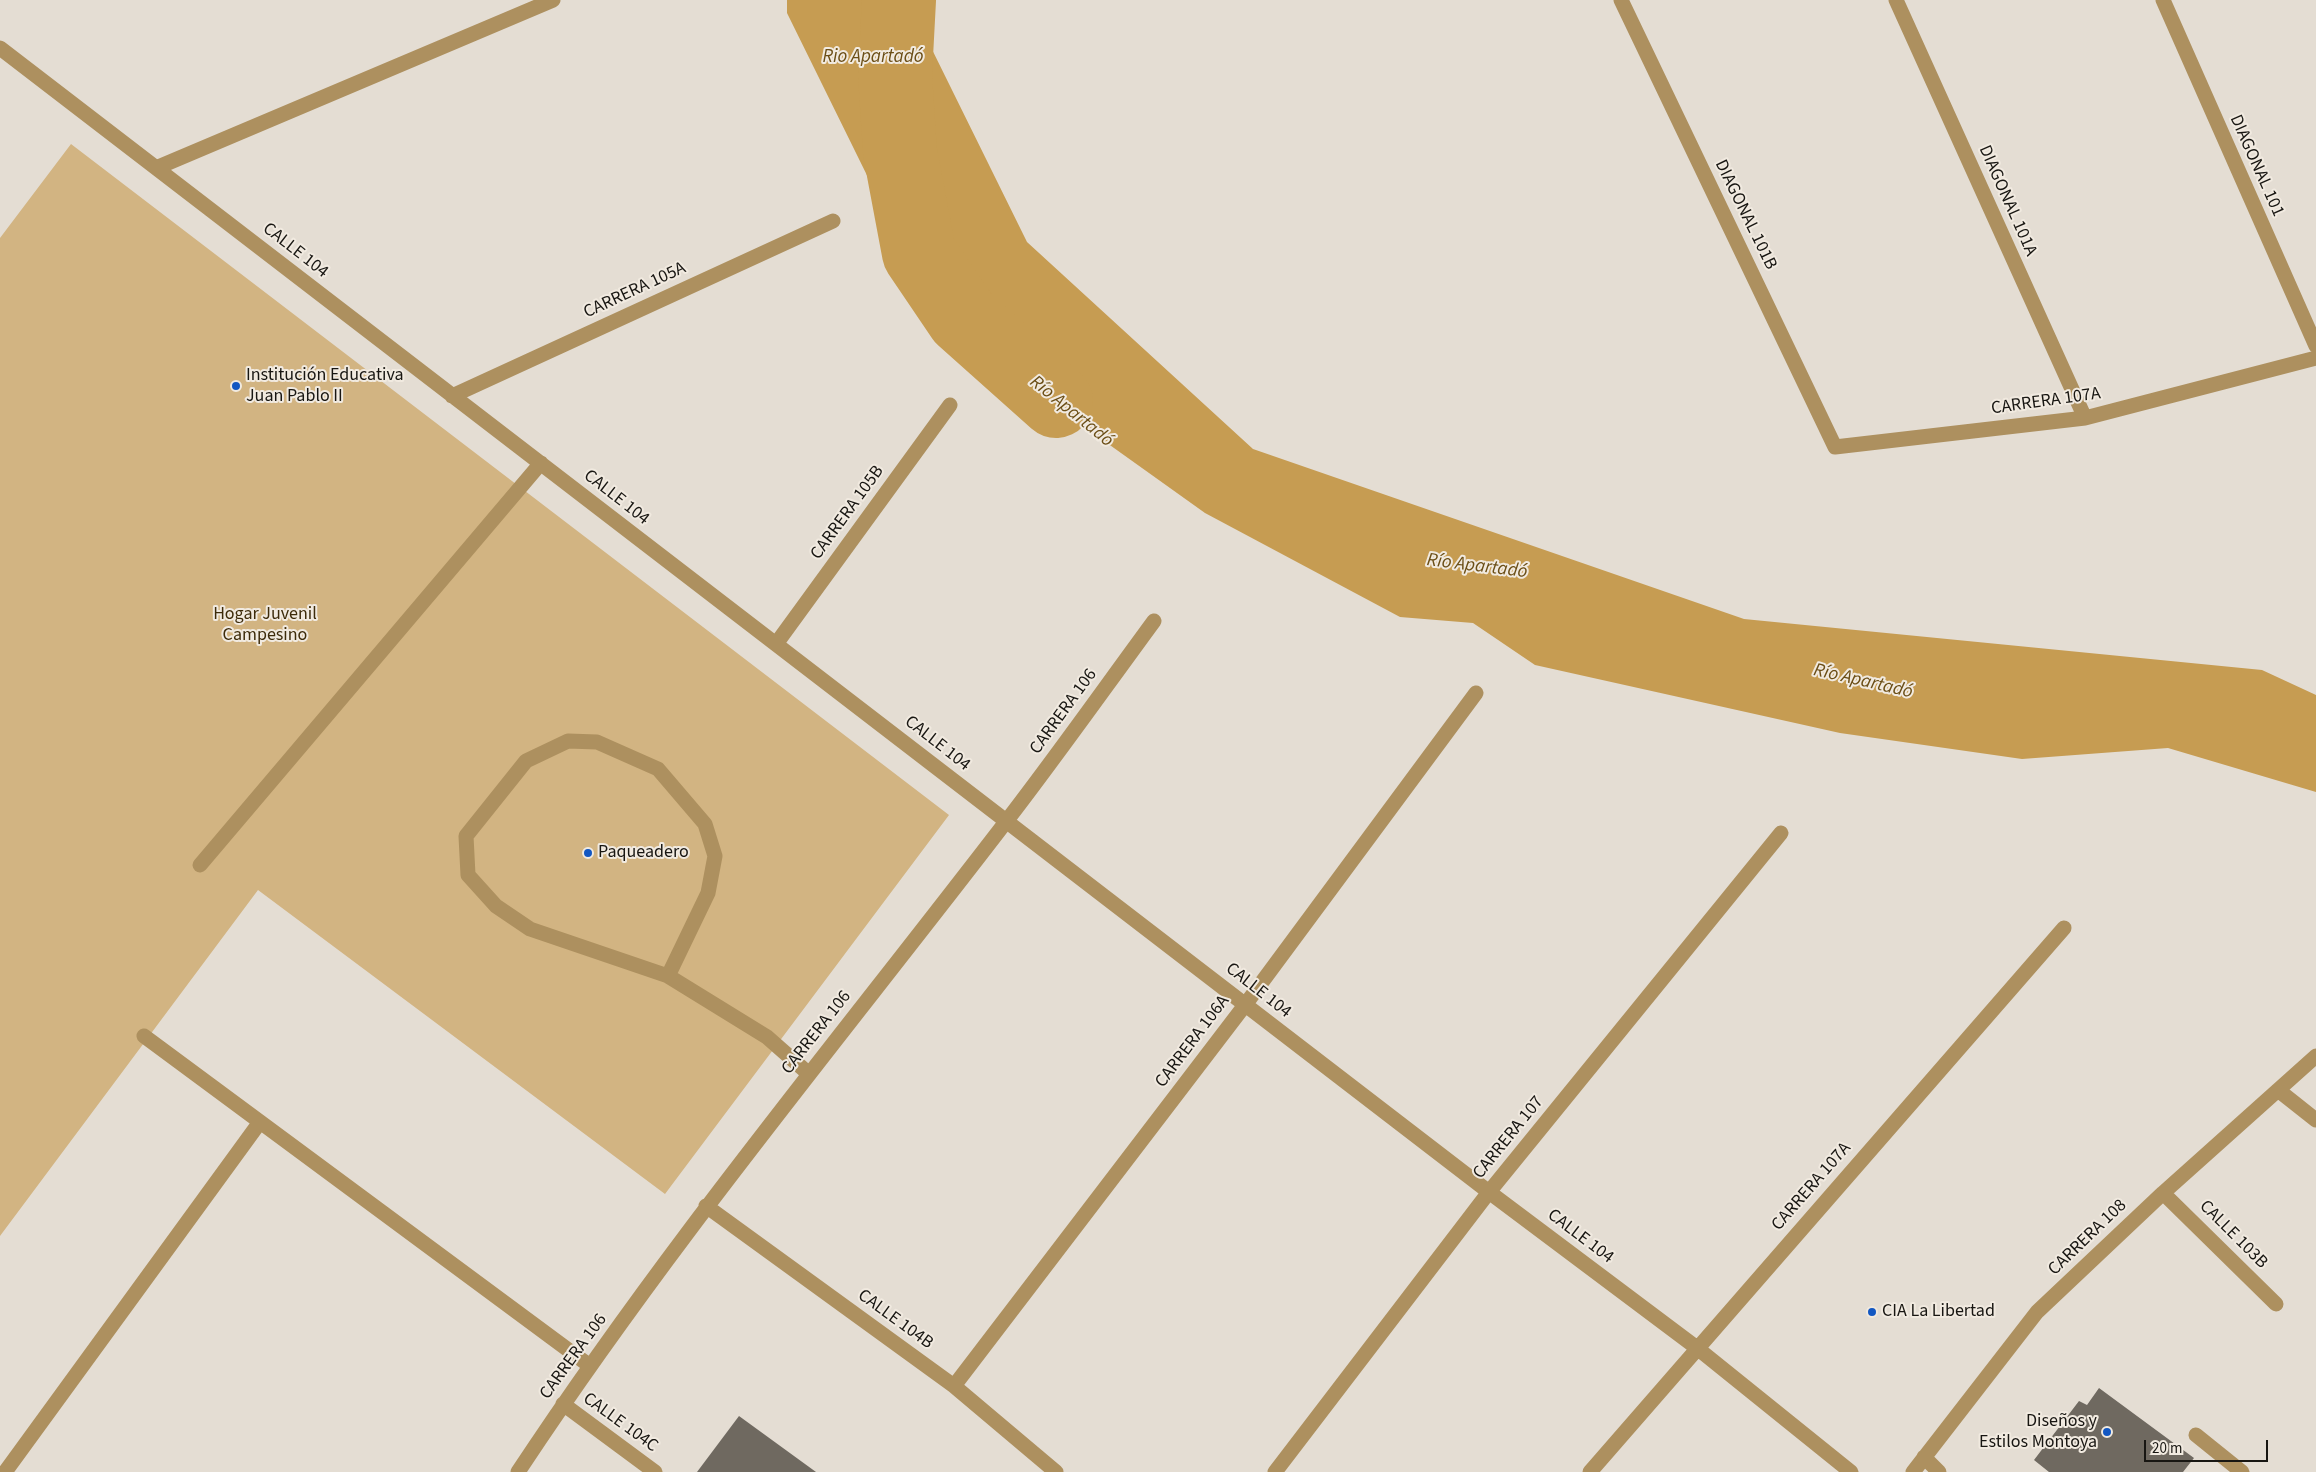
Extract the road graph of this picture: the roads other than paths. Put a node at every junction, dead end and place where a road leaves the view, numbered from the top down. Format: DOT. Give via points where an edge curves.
graph roads {
  1 [pos="553,0"];
  2 [pos="1621,0"];
  3 [pos="1896,0"];
  4 [pos="2163,0"];
  5 [pos="0,48"];
  6 [pos="156,168"];
  7 [pos="833,221"];
  8 [pos="2316,346"];
  9 [pos="2316,358"];
  10 [pos="452,396"];
  11 [pos="950,405"];
  12 [pos="2085,418"];
  13 [pos="1835,447"];
  14 [pos="541,463"];
  15 [pos="1154,621"];
  16 [pos="776,644"];
  17 [pos="1476,693"];
  18 [pos="1006,821"];
  19 [pos="1781,834"];
  20 [pos="200,864"];
  21 [pos="2064,928"];
  22 [pos="668,976"];
  23 [pos="1245,1005"];
  24 [pos="144,1036"];
  25 [pos="2316,1056"];
  26 [pos="808,1074"];
  27 [pos="2278,1090"];
  28 [pos="2316,1120"];
  29 [pos="260,1122"];
  30 [pos="1489,1192"];
  31 [pos="2163,1192"];
  32 [pos="706,1206"];
  33 [pos="2276,1304"];
  34 [pos="1697,1348"];
  35 [pos="590,1366"];
  36 [pos="954,1386"];
  37 [pos="563,1404"];
  38 [pos="2196,1435"];
  39 [pos="1924,1457"];
  40 [pos="5,1472"];
  41 [pos="518,1472"];
  42 [pos="655,1472"];
  43 [pos="1056,1472"];
  44 [pos="1275,1472"];
  45 [pos="1590,1472"];
  46 [pos="1851,1472"];
  47 [pos="1913,1472"];
  48 [pos="1939,1472"];
  49 [pos="2242,1472"];
  1 -- 6 [label="street"];
  2 -- 13 [label="street, DIAGONAL 101B"];
  3 -- 12 [label="street, DIAGONAL 101A"];
  4 -- 8 [label="street, DIAGONAL 101"];
  5 -- 6 [label="street, CALLE 104"];
  6 -- 10 [label="street, CALLE 104"];
  7 -- 10 [label="street, CARRERA 105A"];
  9 -- 12 [label="street, CARRERA 107A"];
  10 -- 14 [label="street, CALLE 104"];
  11 -- 16 [label="street, CARRERA 105B"];
  12 -- 13 [label="street, CARRERA 107A"];
  14 -- 16 [label="street, CALLE 104"];
  14 -- 20 [label="street"];
  15 -- 18 [label="street, CARRERA 106"];
  16 -- 18 [label="street, CALLE 104"];
  17 -- 23 [label="street, CARRERA 106A"];
  18 -- 23 [label="street, CALLE 104"];
  18 -- 26 [label="street, CARRERA 106"];
  19 -- 30 [label="street, CARRERA 107"];
  21 -- 34 [label="street, CARRERA 107A"];
  22 -- 22 [label="street" via="708,893 715,856 706,824 658,769 597,742 568,741 526,761 466,836 468,875 496,906 530,929"];
  22 -- 26 [label="street" via="767,1037"];
  23 -- 30 [label="street, CALLE 104"];
  23 -- 36 [label="street, CARRERA 106A"];
  24 -- 29 [label="street"];
  25 -- 27 [label="street, CARRERA 108"];
  26 -- 32 [label="street, CARRERA 106"];
  27 -- 28 [label="street"];
  27 -- 31 [label="street, CARRERA 108"];
  29 -- 35 [label="street"];
  29 -- 40 [label="street"];
  30 -- 34 [label="street, CALLE 104"];
  30 -- 44 [label="street, CARRERA 107"];
  31 -- 33 [label="street, CALLE 103B"];
  31 -- 39 [label="street, CARRERA 108" via="2037,1312"];
  32 -- 35 [label="street, CARRERA 106"];
  32 -- 36 [label="street, CALLE 104B"];
  34 -- 45 [label="street, CARRERA 107A"];
  34 -- 46 [label="street, CALLE 104"];
  35 -- 37 [label="street, CARRERA 106"];
  36 -- 43 [label="street, CALLE 104B"];
  37 -- 41 [label="street, CARRERA 106"];
  37 -- 42 [label="street, CALLE 104C"];
  38 -- 49 [label="street"];
  39 -- 47 [label="street, CARRERA 108"];
  39 -- 48 [label="street"];
}
